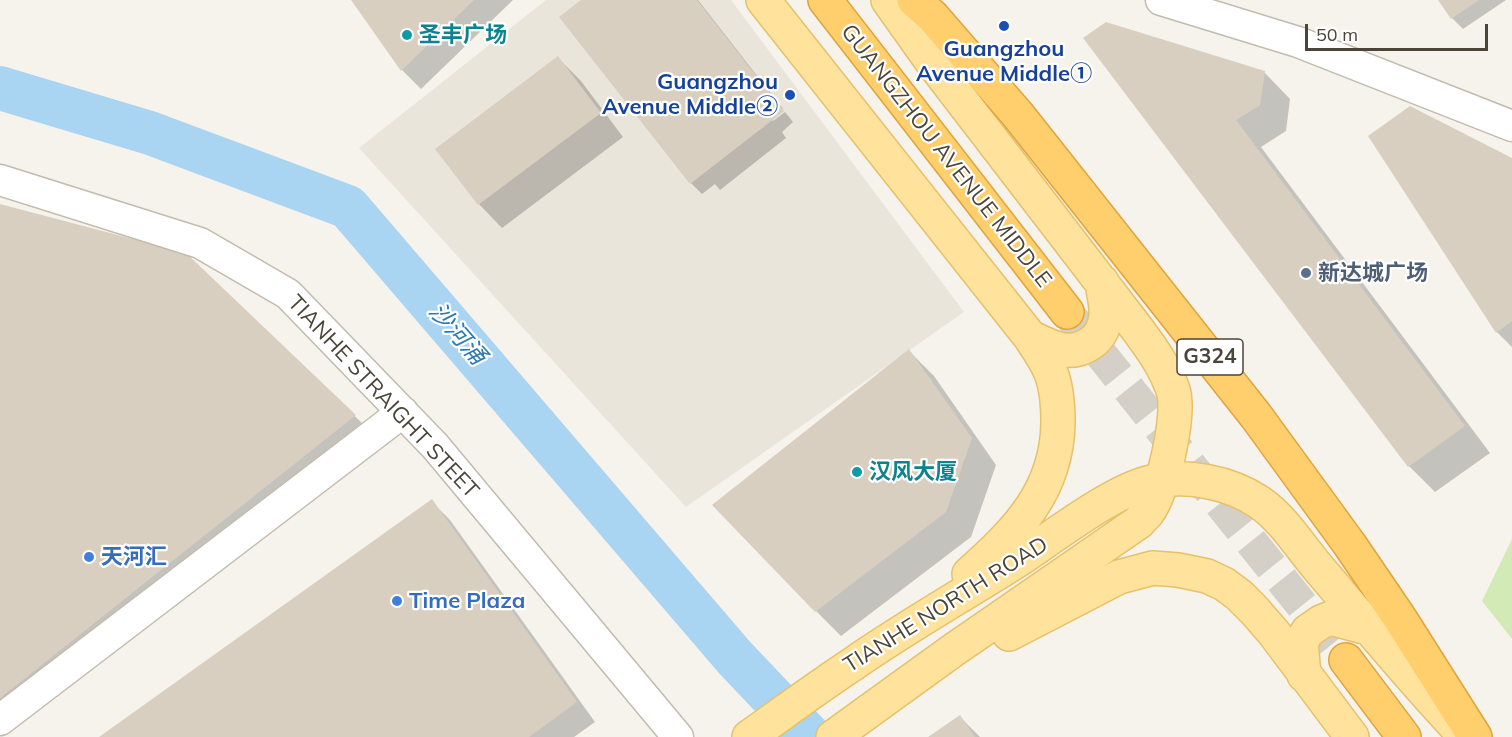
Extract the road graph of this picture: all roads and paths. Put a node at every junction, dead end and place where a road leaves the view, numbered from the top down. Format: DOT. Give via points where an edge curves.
graph roads {
  1 [pos="763,0"];
  2 [pos="825,0"];
  3 [pos="888,0"];
  4 [pos="914,0"];
  5 [pos="1161,0"];
  6 [pos="1512,126"];
  7 [pos="0,180"];
  8 [pos="1102,282"];
  9 [pos="1067,312"];
  10 [pos="1030,337"];
  11 [pos="403,412"];
  12 [pos="1154,489"];
  13 [pos="1368,628"];
  14 [pos="1346,660"];
  15 [pos="854,663"];
  16 [pos="1304,675"];
  17 [pos="881,704"];
  18 [pos="0,720"];
  19 [pos="678,737"];
  20 [pos="749,737"];
  21 [pos="833,737"];
  22 [pos="1352,737"];
  23 [pos="1404,737"];
  24 [pos="1466,737"];
  25 [pos="1475,737"];
  1 -- 10 [label="main road"];
  2 -- 9 [label="highway, GUANGZHOU AVENUE MIDDLE"];
  3 -- 8 [label="main road"];
  4 -- 25 [label="highway, G324" via="1032,132 1256,416 1356,554"];
  5 -- 6 [label="street" via="1298,42"];
  7 -- 11 [label="street, TIANHE STRAIGHT STEET" via="200,243 288,294"];
  8 -- 10 [label="main road" via="1107,313 1096,340 1083,349 1068,351"];
  8 -- 12 [label="main road" via="1162,364 1174,393 1168,458"];
  10 -- 15 [label="main road" via="1051,373 1058,412 1053,462 1042,491 1017,527 993,552"];
  11 -- 18 [label="street"];
  11 -- 19 [label="street, TIANHE STRAIGHT STEET"];
  12 -- 13 [label="main road" via="1194,479 1238,491 1260,502"];
  12 -- 15 [label="main road, TIANHE NORTH ROAD" via="1123,493 1100,506"];
  12 -- 17 [label="main road, TIANHE NORTH ROAD" via="1139,522"];
  13 -- 16 [label="main road" via="1331,618 1308,631 1301,642"];
  13 -- 24 [label="main road"];
  14 -- 23 [label="highway"];
  15 -- 20 [label="main road, TIANHE NORTH ROAD"];
  16 -- 17 [label="main road" via="1274,633 1224,584 1207,576 1153,568 1119,577"];
  16 -- 22 [label="main road"];
  17 -- 21 [label="main road, TIANHE NORTH ROAD"];
}
